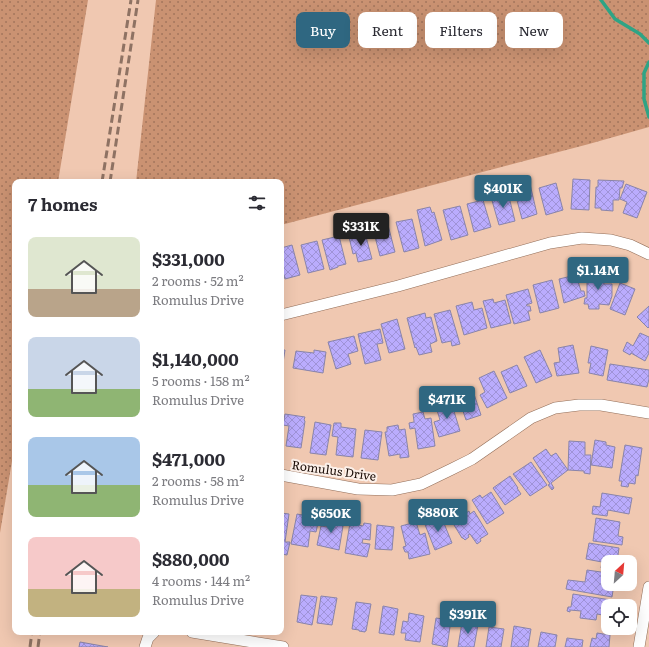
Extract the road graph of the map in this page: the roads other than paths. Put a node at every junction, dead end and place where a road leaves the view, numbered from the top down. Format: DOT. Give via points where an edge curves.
graph roads {
  1 [pos="649,254"];
  2 [pos="284,314"];
  3 [pos="649,413"];
  4 [pos="284,476"];
  5 [pos="649,586"];
  6 [pos="151,635"];
  7 [pos="210,635"];
  8 [pos="145,647"];
  9 [pos="283,647"];
  10 [pos="639,647"];
  1 -- 2 [label="street" via="611,240 582,238 550,243 398,286"];
  3 -- 4 [label="street, Romulus Drive" via="601,405 555,408 531,418 472,459 421,484 392,490 358,489"];
  5 -- 10 [label="street"];
  6 -- 8 [label="street"];
  7 -- 9 [label="street"];
}
